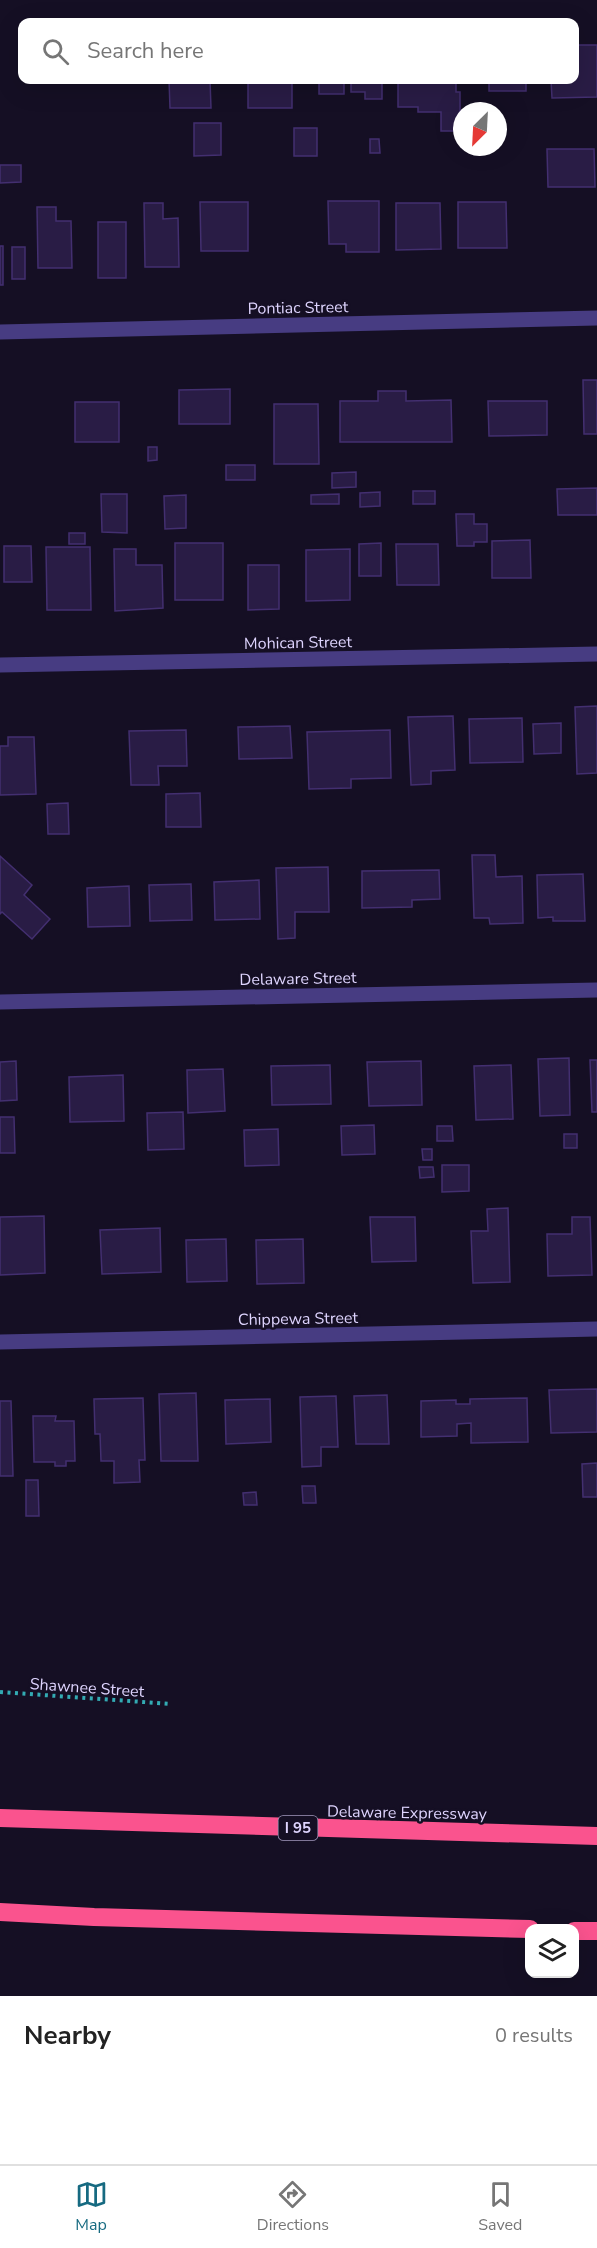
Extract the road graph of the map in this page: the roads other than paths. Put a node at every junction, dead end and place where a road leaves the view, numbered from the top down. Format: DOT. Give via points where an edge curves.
graph roads {
  1 [pos="597,318"];
  2 [pos="0,332"];
  3 [pos="597,654"];
  4 [pos="0,665"];
  5 [pos="597,990"];
  6 [pos="0,1002"];
  7 [pos="597,1329"];
  8 [pos="0,1342"];
  9 [pos="0,1818"];
  10 [pos="597,1836"];
  11 [pos="0,1912"];
  12 [pos="525,1929"];
  13 [pos="579,1930"];
  14 [pos="597,1931"];
  1 -- 2 [label="street, Pontiac Street"];
  3 -- 4 [label="street, Mohican Street"];
  5 -- 6 [label="street, Delaware Street"];
  7 -- 8 [label="street, Chippewa Street"];
  9 -- 10 [label="highway, Delaware Expressway / I 95"];
  11 -- 12 [label="highway"];
  13 -- 14 [label="highway"];
}
